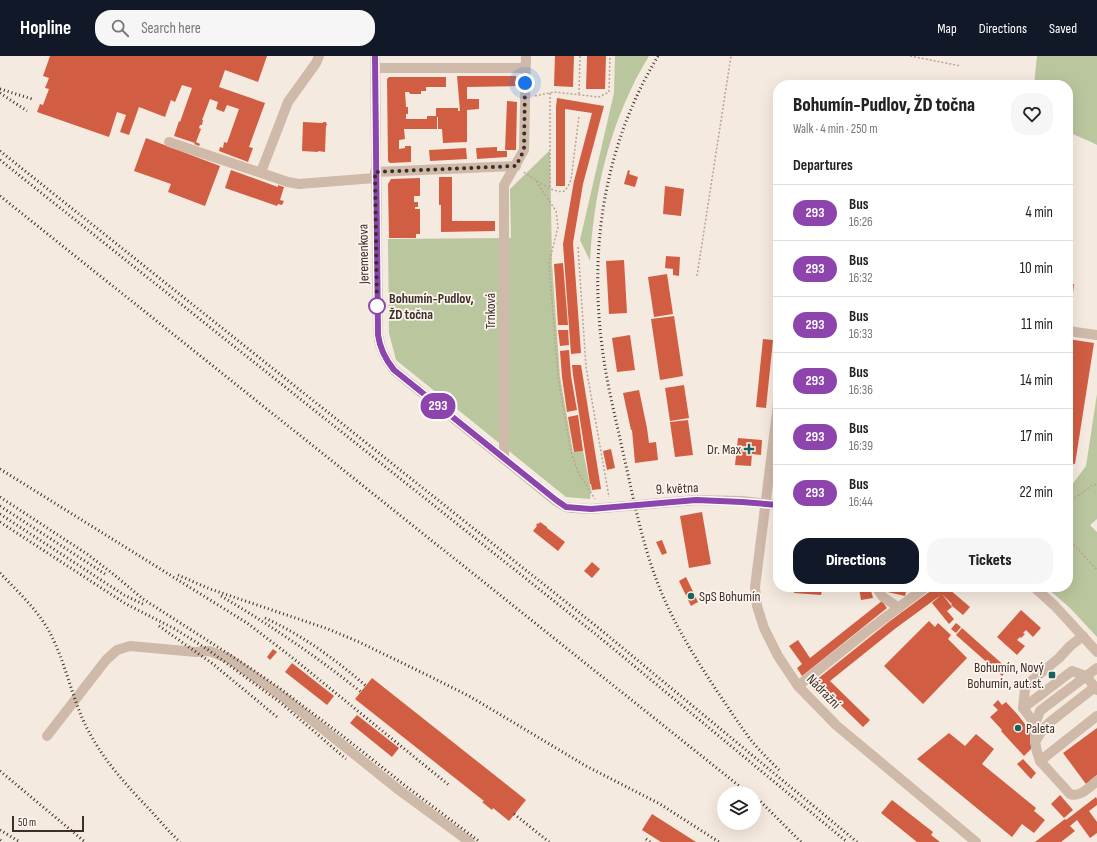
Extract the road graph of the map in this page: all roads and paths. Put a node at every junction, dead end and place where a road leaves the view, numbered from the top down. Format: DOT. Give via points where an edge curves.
graph roads {
  1 [pos="319,56"];
  2 [pos="375,56"];
  3 [pos="526,56"];
  4 [pos="580,56"];
  5 [pos="610,56"];
  6 [pos="731,56"];
  7 [pos="910,56"];
  8 [pos="961,66"];
  9 [pos="374,68"];
  10 [pos="525,68"];
  11 [pos="550,93"];
  12 [pos="579,95"];
  13 [pos="525,99"];
  14 [pos="579,116"];
  15 [pos="169,142"];
  16 [pos="516,166"];
  17 [pos="261,172"];
  18 [pos="375,175"];
  19 [pos="536,181"];
  20 [pos="550,188"];
  21 [pos="578,247"];
  22 [pos="697,276"];
  23 [pos="1073,332"];
  24 [pos="1097,335"];
  25 [pos="773,442"];
  26 [pos="504,459"];
  27 [pos="1097,484"];
  28 [pos="1073,499"];
  29 [pos="765,504"];
  30 [pos="773,505"];
  31 [pos="611,507"];
  32 [pos="596,508"];
  33 [pos="1073,544"];
  34 [pos="1097,570"];
  35 [pos="880,592"];
  36 [pos="920,592"];
  37 [pos="1040,592"];
  38 [pos="899,608"];
  39 [pos="1083,636"];
  40 [pos="1097,652"];
  41 [pos="1097,668"];
  42 [pos="1086,676"];
  43 [pos="798,686"];
  44 [pos="1096,688"];
  45 [pos="1023,708"];
  46 [pos="1097,716"];
  47 [pos="1035,724"];
  48 [pos="47,736"];
  49 [pos="1035,742"];
  50 [pos="1040,761"];
  51 [pos="1097,781"];
  52 [pos="470,842"];
  53 [pos="976,842"];
  1 -- 17 [label="street" via="288,102"];
  2 -- 9 [label="street, Jeremenkova"];
  3 -- 10 [label="street, Trnková"];
  4 -- 12 [label="path"];
  5 -- 12 [label="path" via="609,92 598,97"];
  6 -- 22 [label="path"];
  7 -- 8 [label="path"];
  9 -- 10 [label="street"];
  9 -- 18 [label="street, Jeremenkova"];
  10 -- 13 [label="street, Trnková"];
  11 -- 12 [label="path"];
  11 -- 13 [label="path"];
  11 -- 20 [label="path"];
  13 -- 16 [label="street, Trnková" via="524,150"];
  14 -- 20 [label="path" via="571,180 562,192"];
  15 -- 17 [label="street"];
  16 -- 18 [label="street"];
  16 -- 19 [label="path"];
  16 -- 26 [label="street, Trnková" via="504,185"];
  17 -- 18 [label="street" via="299,184"];
  18 -- 26 [label="street, Jeremenkova" via="378,327 379,342 384,356 394,370"];
  19 -- 20 [label="path"];
  19 -- 32 [label="path" via="556,211 558,227 549,263 558,376 571,452"];
  21 -- 31 [label="path" via="586,367"];
  23 -- 24 [label="street"];
  25 -- 29 [label="street"];
  26 -- 32 [label="street, Jeremenkova" via="561,504 572,508"];
  27 -- 28 [label="path"];
  29 -- 30 [label="street, 9. května"];
  29 -- 31 [label="street, 9. května" via="696,500"];
  29 -- 43 [label="street, Nádražní" via="755,591 757,606 771,644"];
  31 -- 32 [label="street, 9. května"];
  33 -- 34 [label="path"];
  35 -- 38 [label="street"];
  36 -- 38 [label="street"];
  37 -- 39 [label="street"];
  38 -- 43 [label="street"];
  39 -- 40 [label="street"];
  39 -- 45 [label="street" via="1030,682 1025,689"];
  41 -- 42 [label="street"];
  42 -- 44 [label="street"];
  42 -- 45 [label="street" via="1072,671"];
  42 -- 47 [label="street" via="1040,711"];
  43 -- 53 [label="street, Nádražní" via="836,725"];
  44 -- 49 [label="street" via="1050,722"];
  45 -- 47 [label="street"];
  46 -- 50 [label="street"];
  47 -- 49 [label="street"];
  48 -- 52 [label="street" via="106,660 117,650 130,646 209,651 228,658 277,693 399,790"];
  49 -- 50 [label="street"];
  50 -- 51 [label="street" via="1074,796"];
}
